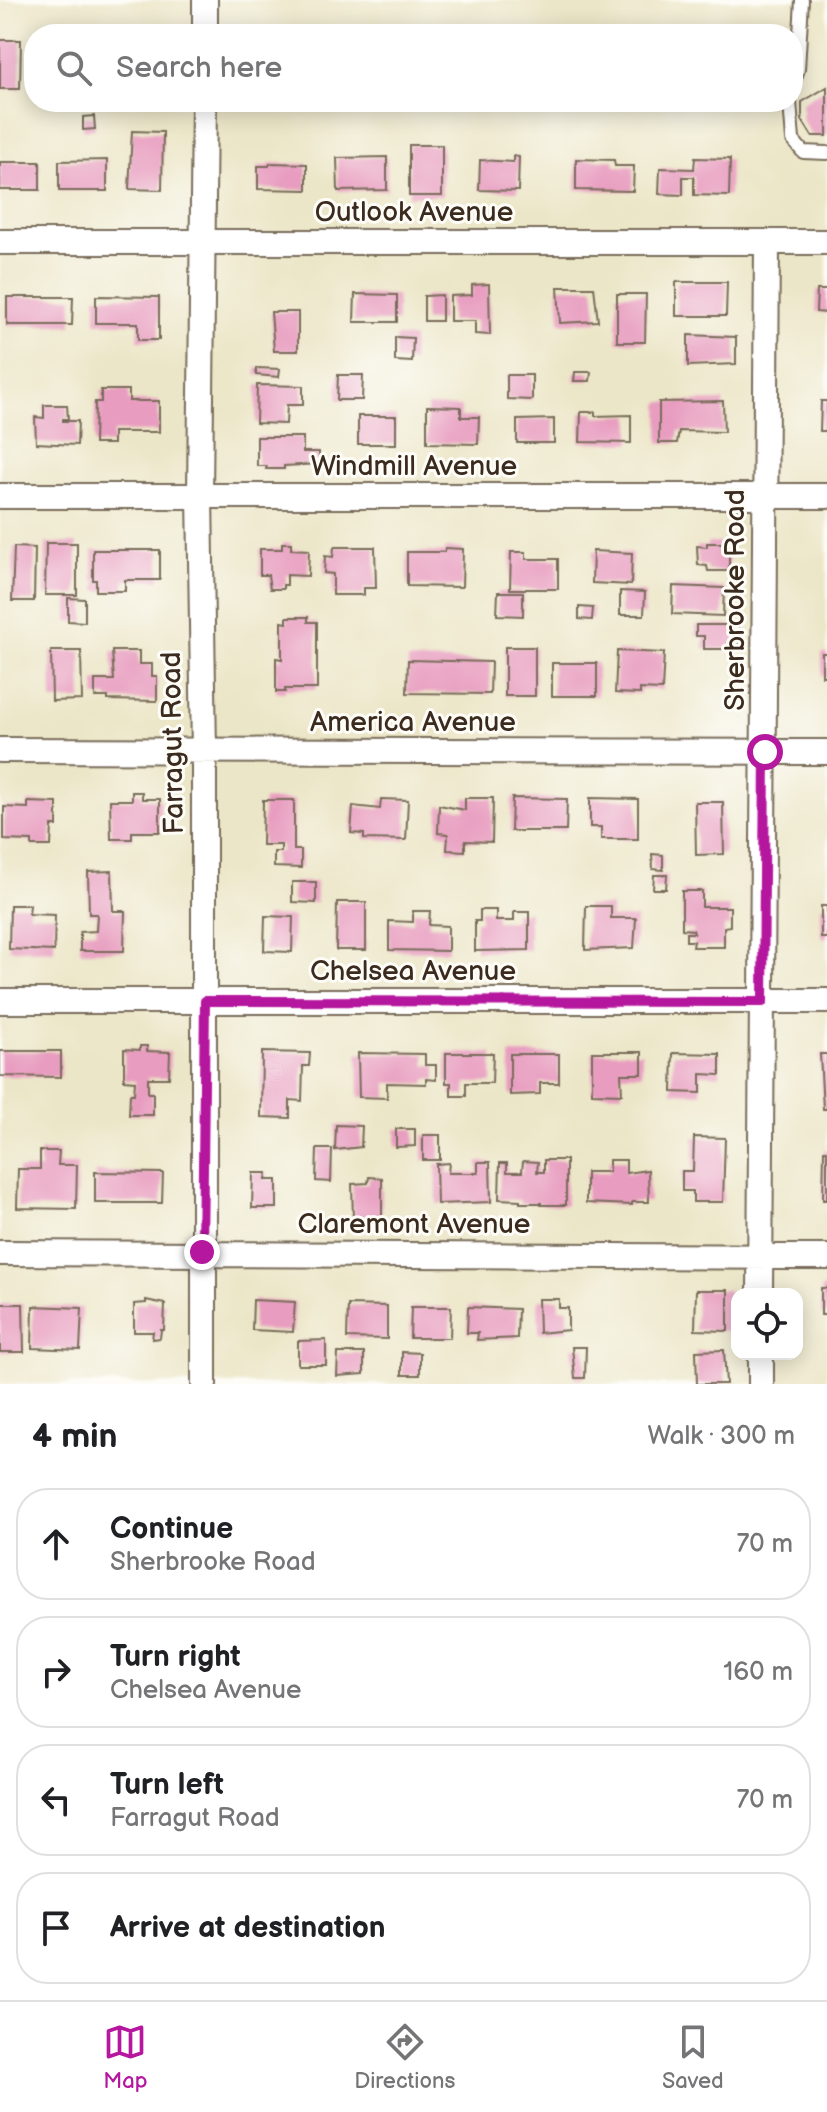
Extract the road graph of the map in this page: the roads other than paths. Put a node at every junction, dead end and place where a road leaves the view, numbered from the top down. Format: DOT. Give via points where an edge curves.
graph roads {
  1 [pos="205,0"];
  2 [pos="802,0"];
  3 [pos="205,24"];
  4 [pos="801,24"];
  5 [pos="204,112"];
  6 [pos="791,112"];
  7 [pos="827,153"];
  8 [pos="0,242"];
  9 [pos="203,242"];
  10 [pos="827,242"];
  11 [pos="767,243"];
  12 [pos="200,495"];
  13 [pos="0,496"];
  14 [pos="766,496"];
  15 [pos="827,496"];
  16 [pos="0,750"];
  17 [pos="204,752"];
  18 [pos="765,752"];
  19 [pos="827,752"];
  20 [pos="0,1001"];
  21 [pos="205,1001"];
  22 [pos="827,1001"];
  23 [pos="763,1002"];
  24 [pos="202,1252"];
  25 [pos="0,1253"];
  26 [pos="760,1257"];
  27 [pos="827,1257"];
  28 [pos="760,1288"];
  29 [pos="761,1360"];
  30 [pos="204,1384"];
  31 [pos="761,1384"];
  1 -- 3 [label="street"];
  2 -- 4 [label="lane"];
  5 -- 9 [label="street, Farragut Road"];
  6 -- 7 [label="lane" via="793,140 803,152"];
  8 -- 9 [label="street, Outlook Avenue"];
  9 -- 11 [label="street, Outlook Avenue"];
  9 -- 12 [label="street, Farragut Road"];
  10 -- 11 [label="street, Outlook Avenue"];
  11 -- 14 [label="street, Sherbrooke Road"];
  12 -- 13 [label="street, Windmill Avenue"];
  12 -- 14 [label="street, Windmill Avenue"];
  12 -- 17 [label="street, Farragut Road"];
  14 -- 15 [label="street, Windmill Avenue"];
  14 -- 18 [label="street, Sherbrooke Road"];
  16 -- 17 [label="street, America Avenue"];
  17 -- 18 [label="street, America Avenue"];
  17 -- 21 [label="street, Farragut Road"];
  18 -- 19 [label="street, America Avenue"];
  18 -- 23 [label="street, Sherbrooke Road"];
  20 -- 21 [label="street, Chelsea Avenue"];
  21 -- 23 [label="street, Chelsea Avenue"];
  21 -- 24 [label="street, Farragut Road"];
  22 -- 23 [label="street, Chelsea Avenue"];
  23 -- 26 [label="street, Sherbrooke Road"];
  24 -- 25 [label="street, Claremont Avenue"];
  24 -- 26 [label="street, Claremont Avenue"];
  24 -- 30 [label="street, Farragut Road"];
  26 -- 27 [label="street, Claremont Avenue"];
  26 -- 28 [label="street, Sherbrooke Road"];
  29 -- 31 [label="street"];
}
